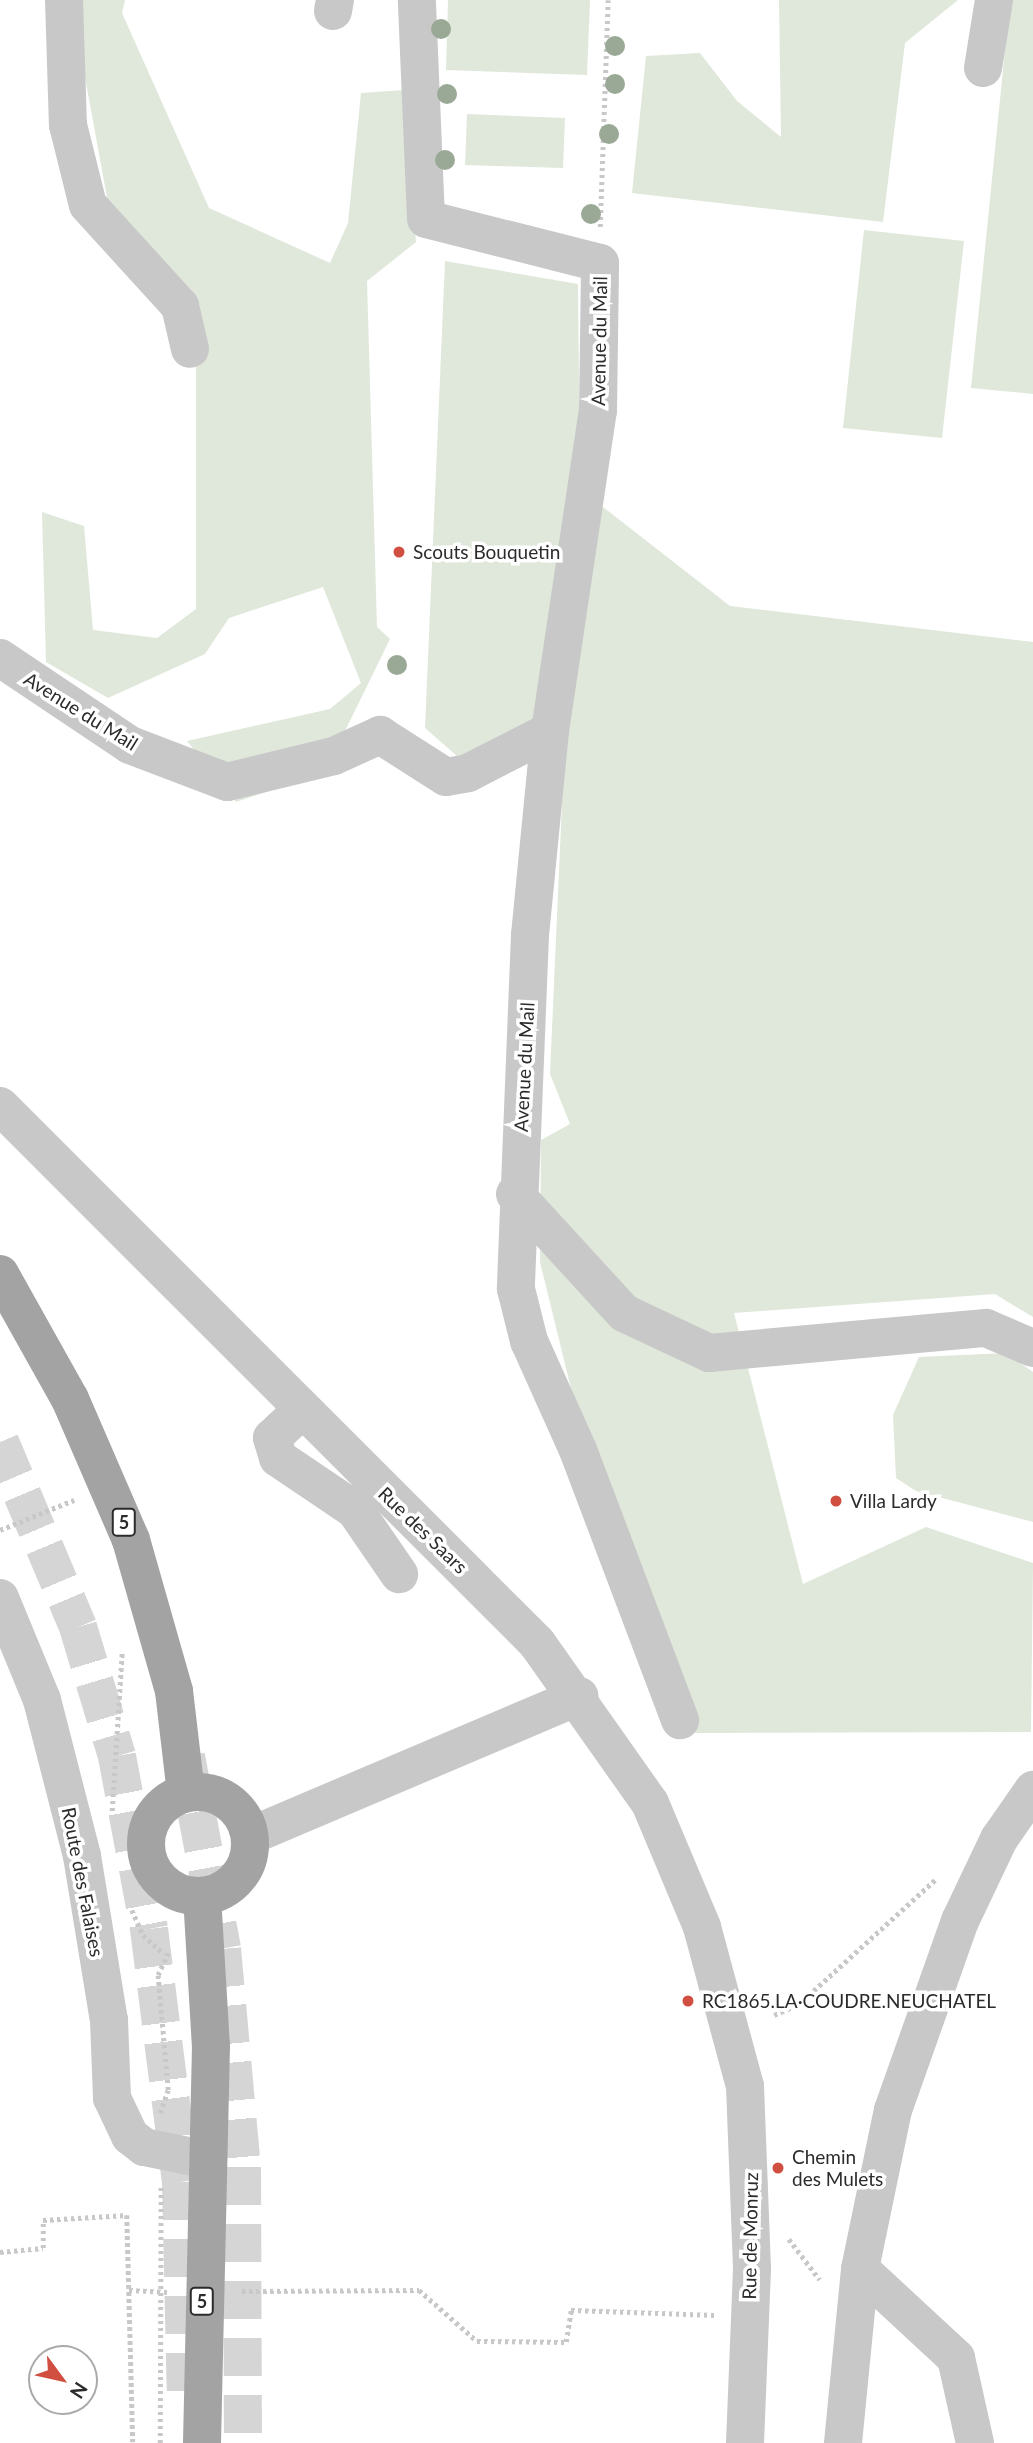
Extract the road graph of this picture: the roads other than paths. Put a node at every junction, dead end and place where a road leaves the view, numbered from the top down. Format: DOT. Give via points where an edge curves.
graph roads {
  1 [pos="64,0"];
  2 [pos="417,0"];
  3 [pos="994,0"];
  4 [pos="982,68"];
  5 [pos="190,349"];
  6 [pos="0,658"];
  7 [pos="550,731"];
  8 [pos="0,1106"];
  9 [pos="515,1194"];
  10 [pos="0,1274"];
  11 [pos="1033,1348"];
  12 [pos="302,1410"];
  13 [pos="399,1574"];
  14 [pos="0,1598"];
  15 [pos="580,1696"];
  16 [pos="680,1720"];
  17 [pos="1033,1790"];
  18 [pos="186,1793"];
  19 [pos="250,1836"];
  20 [pos="202,1896"];
  21 [pos="733,2031"];
  22 [pos="208,2160"];
  23 [pos="860,2269"];
  24 [pos="202,2443"];
  25 [pos="745,2443"];
  26 [pos="843,2443"];
  27 [pos="975,2443"];
  1 -- 5 [label="street" via="68,125 88,205 180,306"];
  2 -- 7 [label="street, Avenue du Mail" via="426,219 600,263 598,411"];
  3 -- 4 [label="street"];
  6 -- 7 [label="street, Avenue du Mail" via="130,745 227,782 334,756 380,735 446,776 457,775"];
  7 -- 9 [label="street, Avenue du Mail"];
  8 -- 12 [label="street, Rue des Saars"];
  9 -- 11 [label="street" via="624,1312 709,1353 986,1328"];
  9 -- 16 [label="street, Avenue du Mail" via="516,1289 529,1341 578,1450"];
  10 -- 18 [label="main road, 5" via="110,1486 164,1650"];
  12 -- 13 [label="street" via="272,1438 278,1458 355,1510"];
  12 -- 15 [label="street, Rue des Saars" via="505,1609"];
  14 -- 22 [label="street, Route des Falaises" via="42,1700 82,1856 108,2020 112,2098 130,2136 161,2153"];
  15 -- 19 [label="street"];
  15 -- 21 [label="street, Rue des Saars" via="671,1845"];
  17 -- 23 [label="street" via="999,1839 936,1978 890,2122"];
  18 -- 19 [label="main road" via="222,1797 240,1814"];
  18 -- 20 [label="main road" via="159,1808 146,1852 171,1889"];
  19 -- 20 [label="main road" via="238,1876"];
  20 -- 22 [label="main road, 5" via="207,1950"];
  21 -- 25 [label="street, Rue de Monruz" via="750,2123"];
  22 -- 24 [label="main road, 5"];
  23 -- 26 [label="street"];
  23 -- 27 [label="street" via="956,2358"];
}
